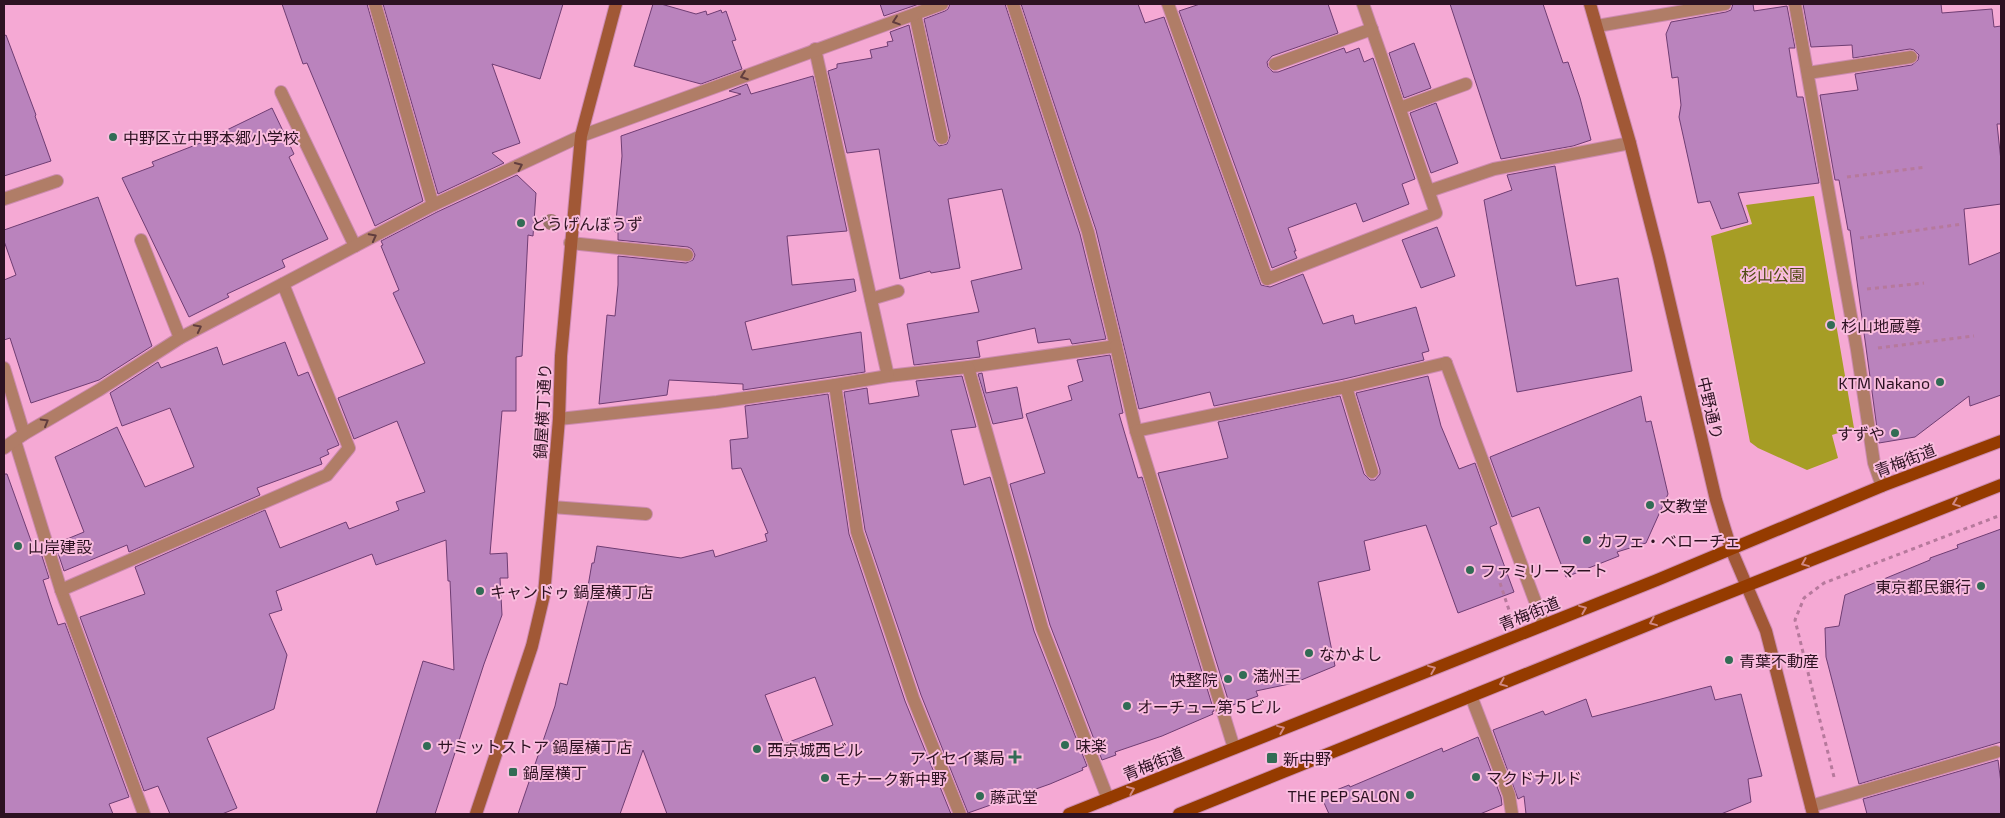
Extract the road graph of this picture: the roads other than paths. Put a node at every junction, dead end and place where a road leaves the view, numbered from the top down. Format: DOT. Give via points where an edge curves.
graph roads {
  1 [pos="375,4"];
  2 [pos="616,4"];
  3 [pos="942,4"];
  4 [pos="1013,4"];
  5 [pos="1168,4"];
  6 [pos="1363,4"];
  7 [pos="1590,4"];
  8 [pos="1726,4"];
  9 [pos="1795,4"];
  10 [pos="915,14"];
  11 [pos="1597,26"];
  12 [pos="1372,29"];
  13 [pos="815,49"];
  14 [pos="1911,57"];
  15 [pos="1275,64"];
  16 [pos="1808,73"];
  17 [pos="1466,84"];
  18 [pos="281,92"];
  19 [pos="1400,108"];
  20 [pos="581,136"];
  21 [pos="942,138"];
  22 [pos="1630,143"];
  23 [pos="56,182"];
  24 [pos="1429,191"];
  25 [pos="4,199"];
  26 [pos="433,205"];
  27 [pos="141,240"];
  28 [pos="570,243"];
  29 [pos="355,246"];
  30 [pos="687,255"];
  31 [pos="283,284"];
  32 [pos="898,291"];
  33 [pos="872,299"];
  34 [pos="180,338"];
  35 [pos="1116,346"];
  36 [pos="4,368"];
  37 [pos="968,368"];
  38 [pos="888,376"];
  39 [pos="835,385"];
  40 [pos="1346,387"];
  41 [pos="559,419"];
  42 [pos="1136,431"];
  43 [pos="20,437"];
  44 [pos="2001,441"];
  45 [pos="4,448"];
  46 [pos="1372,472"];
  47 [pos="1882,486"];
  48 [pos="2001,486"];
  49 [pos="552,507"];
  50 [pos="646,514"];
  51 [pos="1730,549"];
  52 [pos="1747,586"];
  53 [pos="61,590"];
  54 [pos="1544,625"];
  55 [pos="1471,696"];
  56 [pos="1234,748"];
  57 [pos="1996,752"];
  58 [pos="1108,799"];
  59 [pos="1812,810"];
  60 [pos="144,814"];
  61 [pos="476,814"];
  62 [pos="960,814"];
  63 [pos="1069,814"];
  64 [pos="1179,814"];
  65 [pos="1512,814"];
  1 -- 26 [label="street"];
  2 -- 20 [label="street, 鍋屋横丁通り"];
  3 -- 10 [label="street"];
  4 -- 35 [label="street" via="1088,232"];
  5 -- 24 [label="street" via="1267,279 1436,213"];
  6 -- 12 [label="street"];
  7 -- 11 [label="street, 中野通り"];
  8 -- 11 [label="street"];
  9 -- 16 [label="street"];
  10 -- 13 [label="street, one-way"];
  10 -- 21 [label="street"];
  11 -- 22 [label="street, 中野通り"];
  12 -- 15 [label="street"];
  12 -- 19 [label="street"];
  13 -- 20 [label="street, one-way"];
  13 -- 33 [label="street"];
  14 -- 16 [label="street"];
  16 -- 47 [label="street" via="1874,463"];
  17 -- 19 [label="street"];
  18 -- 29 [label="street"];
  19 -- 24 [label="street"];
  26 -- 20 [label="street, one-way"];
  20 -- 28 [label="street, 鍋屋横丁通り"];
  22 -- 24 [label="street" via="1494,169"];
  22 -- 51 [label="street, 中野通り"];
  23 -- 25 [label="street"];
  29 -- 26 [label="street, one-way"];
  27 -- 34 [label="street"];
  28 -- 30 [label="street"];
  28 -- 41 [label="street, 鍋屋横丁通り" via="560,356"];
  29 -- 31 [label="street"];
  34 -- 31 [label="street, one-way"];
  31 -- 53 [label="street" via="349,448 328,475"];
  32 -- 33 [label="street"];
  33 -- 38 [label="street"];
  43 -- 34 [label="street, one-way"];
  35 -- 37 [label="street"];
  35 -- 42 [label="street"];
  36 -- 43 [label="street"];
  37 -- 38 [label="street"];
  37 -- 58 [label="street" via="1042,628"];
  38 -- 39 [label="street"];
  39 -- 41 [label="street"];
  39 -- 62 [label="street" via="857,532 912,698"];
  40 -- 42 [label="street"];
  40 -- 46 [label="street"];
  40 -- 54 [label="street" via="1446,363"];
  41 -- 49 [label="street, 鍋屋横丁通り"];
  42 -- 56 [label="street"];
  43 -- 45 [label="street"];
  43 -- 53 [label="street"];
  44 -- 47 [label="main road, 青梅街道"];
  47 -- 51 [label="main road, 青梅街道"];
  48 -- 52 [label="main road, one-way"];
  49 -- 50 [label="street"];
  49 -- 61 [label="street, 鍋屋横丁通り" via="544,595 532,646"];
  51 -- 52 [label="street, 中野通り"];
  54 -- 51 [label="main road, 青梅街道, one-way"];
  52 -- 55 [label="main road, one-way"];
  52 -- 59 [label="street, 中野通り" via="1766,631"];
  53 -- 60 [label="street"];
  56 -- 54 [label="main road, 青梅街道, one-way"];
  55 -- 64 [label="main road"];
  55 -- 65 [label="street" via="1509,795"];
  58 -- 56 [label="main road, 青梅街道, one-way"];
  57 -- 59 [label="street" via="1839,797"];
  58 -- 63 [label="main road, 青梅街道"];
}
